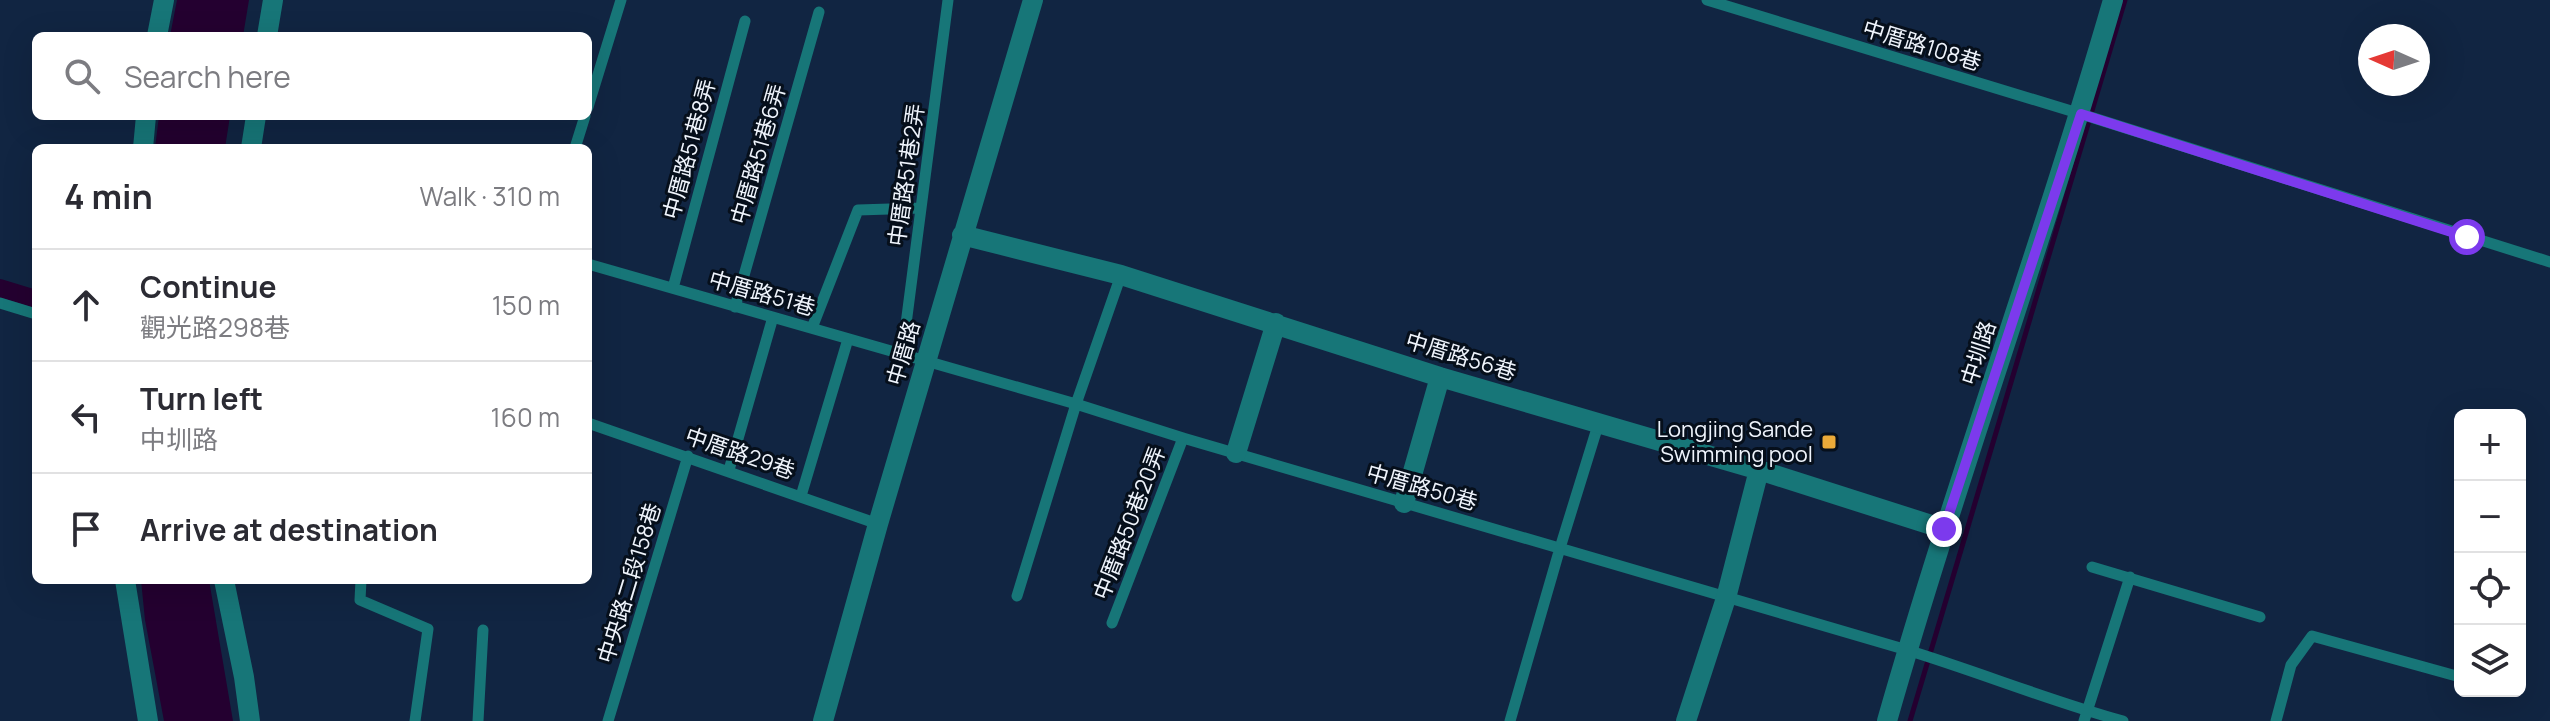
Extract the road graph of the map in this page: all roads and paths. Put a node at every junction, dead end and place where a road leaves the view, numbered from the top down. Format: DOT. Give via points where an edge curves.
graph roads {
  1 [pos="164,0"];
  2 [pos="273,0"];
  3 [pos="621,0"];
  4 [pos="948,0"];
  5 [pos="1033,0"];
  6 [pos="1707,0"];
  7 [pos="2113,0"];
  8 [pos="819,12"];
  9 [pos="745,21"];
  10 [pos="158,32"];
  11 [pos="268,32"];
  12 [pos="592,94"];
  13 [pos="2081,114"];
  14 [pos="146,120"];
  15 [pos="255,120"];
  16 [pos="584,120"];
  17 [pos="143,144"];
  18 [pos="252,144"];
  19 [pos="576,144"];
  20 [pos="921,208"];
  21 [pos="962,235"];
  22 [pos="2550,262"];
  23 [pos="592,265"];
  24 [pos="1121,275"];
  25 [pos="673,288"];
  26 [pos="0,303"];
  27 [pos="735,307"];
  28 [pos="32,313"];
  29 [pos="773,317"];
  30 [pos="1276,323"];
  31 [pos="812,328"];
  32 [pos="848,339"];
  33 [pos="902,355"];
  34 [pos="926,361"];
  35 [pos="1440,377"];
  36 [pos="1076,404"];
  37 [pos="1599,422"];
  38 [pos="592,424"];
  39 [pos="1183,438"];
  40 [pos="1236,453"];
  41 [pos="688,456"];
  42 [pos="729,470"];
  43 [pos="1759,470"];
  44 [pos="801,496"];
  45 [pos="1404,503"];
  46 [pos="878,524"];
  47 [pos="1944,529"];
  48 [pos="1560,548"];
  49 [pos="2092,567"];
  50 [pos="2130,577"];
  51 [pos="126,584"];
  52 [pos="225,584"];
  53 [pos="361,584"];
  54 [pos="1017,596"];
  55 [pos="1726,598"];
  56 [pos="2260,617"];
  57 [pos="1112,623"];
  58 [pos="483,630"];
  59 [pos="1907,650"];
  60 [pos="2454,675"];
  61 [pos="2085,716"];
  62 [pos="148,721"];
  63 [pos="250,721"];
  64 [pos="415,721"];
  65 [pos="478,721"];
  66 [pos="608,721"];
  67 [pos="823,721"];
  68 [pos="1510,721"];
  69 [pos="1686,721"];
  70 [pos="1887,721"];
  71 [pos="2123,721"];
  72 [pos="2276,721"];
  1 -- 10 [label="street"];
  2 -- 11 [label="street"];
  3 -- 12 [label="lane"];
  4 -- 20 [label="lane, 中厝路51巷2弄"];
  5 -- 21 [label="street, 中厝路"];
  6 -- 13 [label="lane, 中厝路108巷"];
  7 -- 13 [label="street, 中圳路"];
  8 -- 27 [label="lane, 中厝路51巷6弄"];
  9 -- 25 [label="lane, 中厝路51巷8弄"];
  13 -- 22 [label="lane, 中厝路108巷"];
  13 -- 47 [label="street, 中圳路"];
  14 -- 17 [label="street"];
  15 -- 18 [label="street"];
  16 -- 19 [label="lane"];
  20 -- 31 [label="lane" via="858,210"];
  20 -- 33 [label="lane, 中厝路51巷2弄"];
  21 -- 24 [label="street, 中厝路56巷"];
  21 -- 34 [label="street, 中厝路"];
  23 -- 25 [label="lane, 中厝路51巷"];
  24 -- 30 [label="street, 中厝路56巷"];
  24 -- 36 [label="lane"];
  25 -- 27 [label="lane, 中厝路51巷"];
  26 -- 28 [label="lane"];
  27 -- 29 [label="lane, 中厝路51巷"];
  29 -- 31 [label="lane, 中厝路51巷"];
  29 -- 42 [label="lane"];
  30 -- 35 [label="street, 中厝路56巷"];
  30 -- 40 [label="street"];
  31 -- 32 [label="lane, 中厝路51巷"];
  32 -- 33 [label="lane, 中厝路51巷"];
  32 -- 44 [label="lane"];
  33 -- 34 [label="lane, 中厝路51巷"];
  34 -- 36 [label="lane, 中厝路50巷"];
  34 -- 46 [label="street, 中厝路"];
  35 -- 37 [label="street, 中厝路56巷"];
  35 -- 45 [label="street"];
  36 -- 39 [label="lane, 中厝路50巷"];
  36 -- 54 [label="lane"];
  37 -- 43 [label="street, 中厝路56巷"];
  37 -- 48 [label="lane"];
  38 -- 41 [label="lane, 中厝路29巷"];
  39 -- 40 [label="lane, 中厝路50巷"];
  39 -- 57 [label="lane, 中厝路50巷20弄"];
  40 -- 45 [label="lane, 中厝路50巷"];
  41 -- 42 [label="lane, 中厝路29巷"];
  41 -- 66 [label="lane, 中央路二段158巷"];
  42 -- 44 [label="lane, 中厝路29巷"];
  43 -- 47 [label="street, 中厝路56巷"];
  43 -- 55 [label="street"];
  44 -- 46 [label="lane, 中厝路29巷"];
  45 -- 48 [label="lane, 中厝路50巷"];
  46 -- 67 [label="street, 中厝路"];
  47 -- 59 [label="street, 中圳路"];
  48 -- 55 [label="lane, 中厝路50巷"];
  48 -- 68 [label="lane"];
  49 -- 50 [label="lane"];
  50 -- 56 [label="lane"];
  50 -- 61 [label="lane"];
  51 -- 62 [label="street"];
  52 -- 63 [label="street"];
  53 -- 64 [label="lane" via="360,600 428,629"];
  55 -- 59 [label="lane, 中厝路50巷"];
  55 -- 69 [label="street"];
  58 -- 65 [label="lane"];
  59 -- 61 [label="lane, 中厝路50巷" via="1985,674"];
  59 -- 70 [label="street, 中圳路"];
  60 -- 72 [label="lane" via="2312,636 2291,665"];
  61 -- 71 [label="lane, 中厝路50巷"];
}
